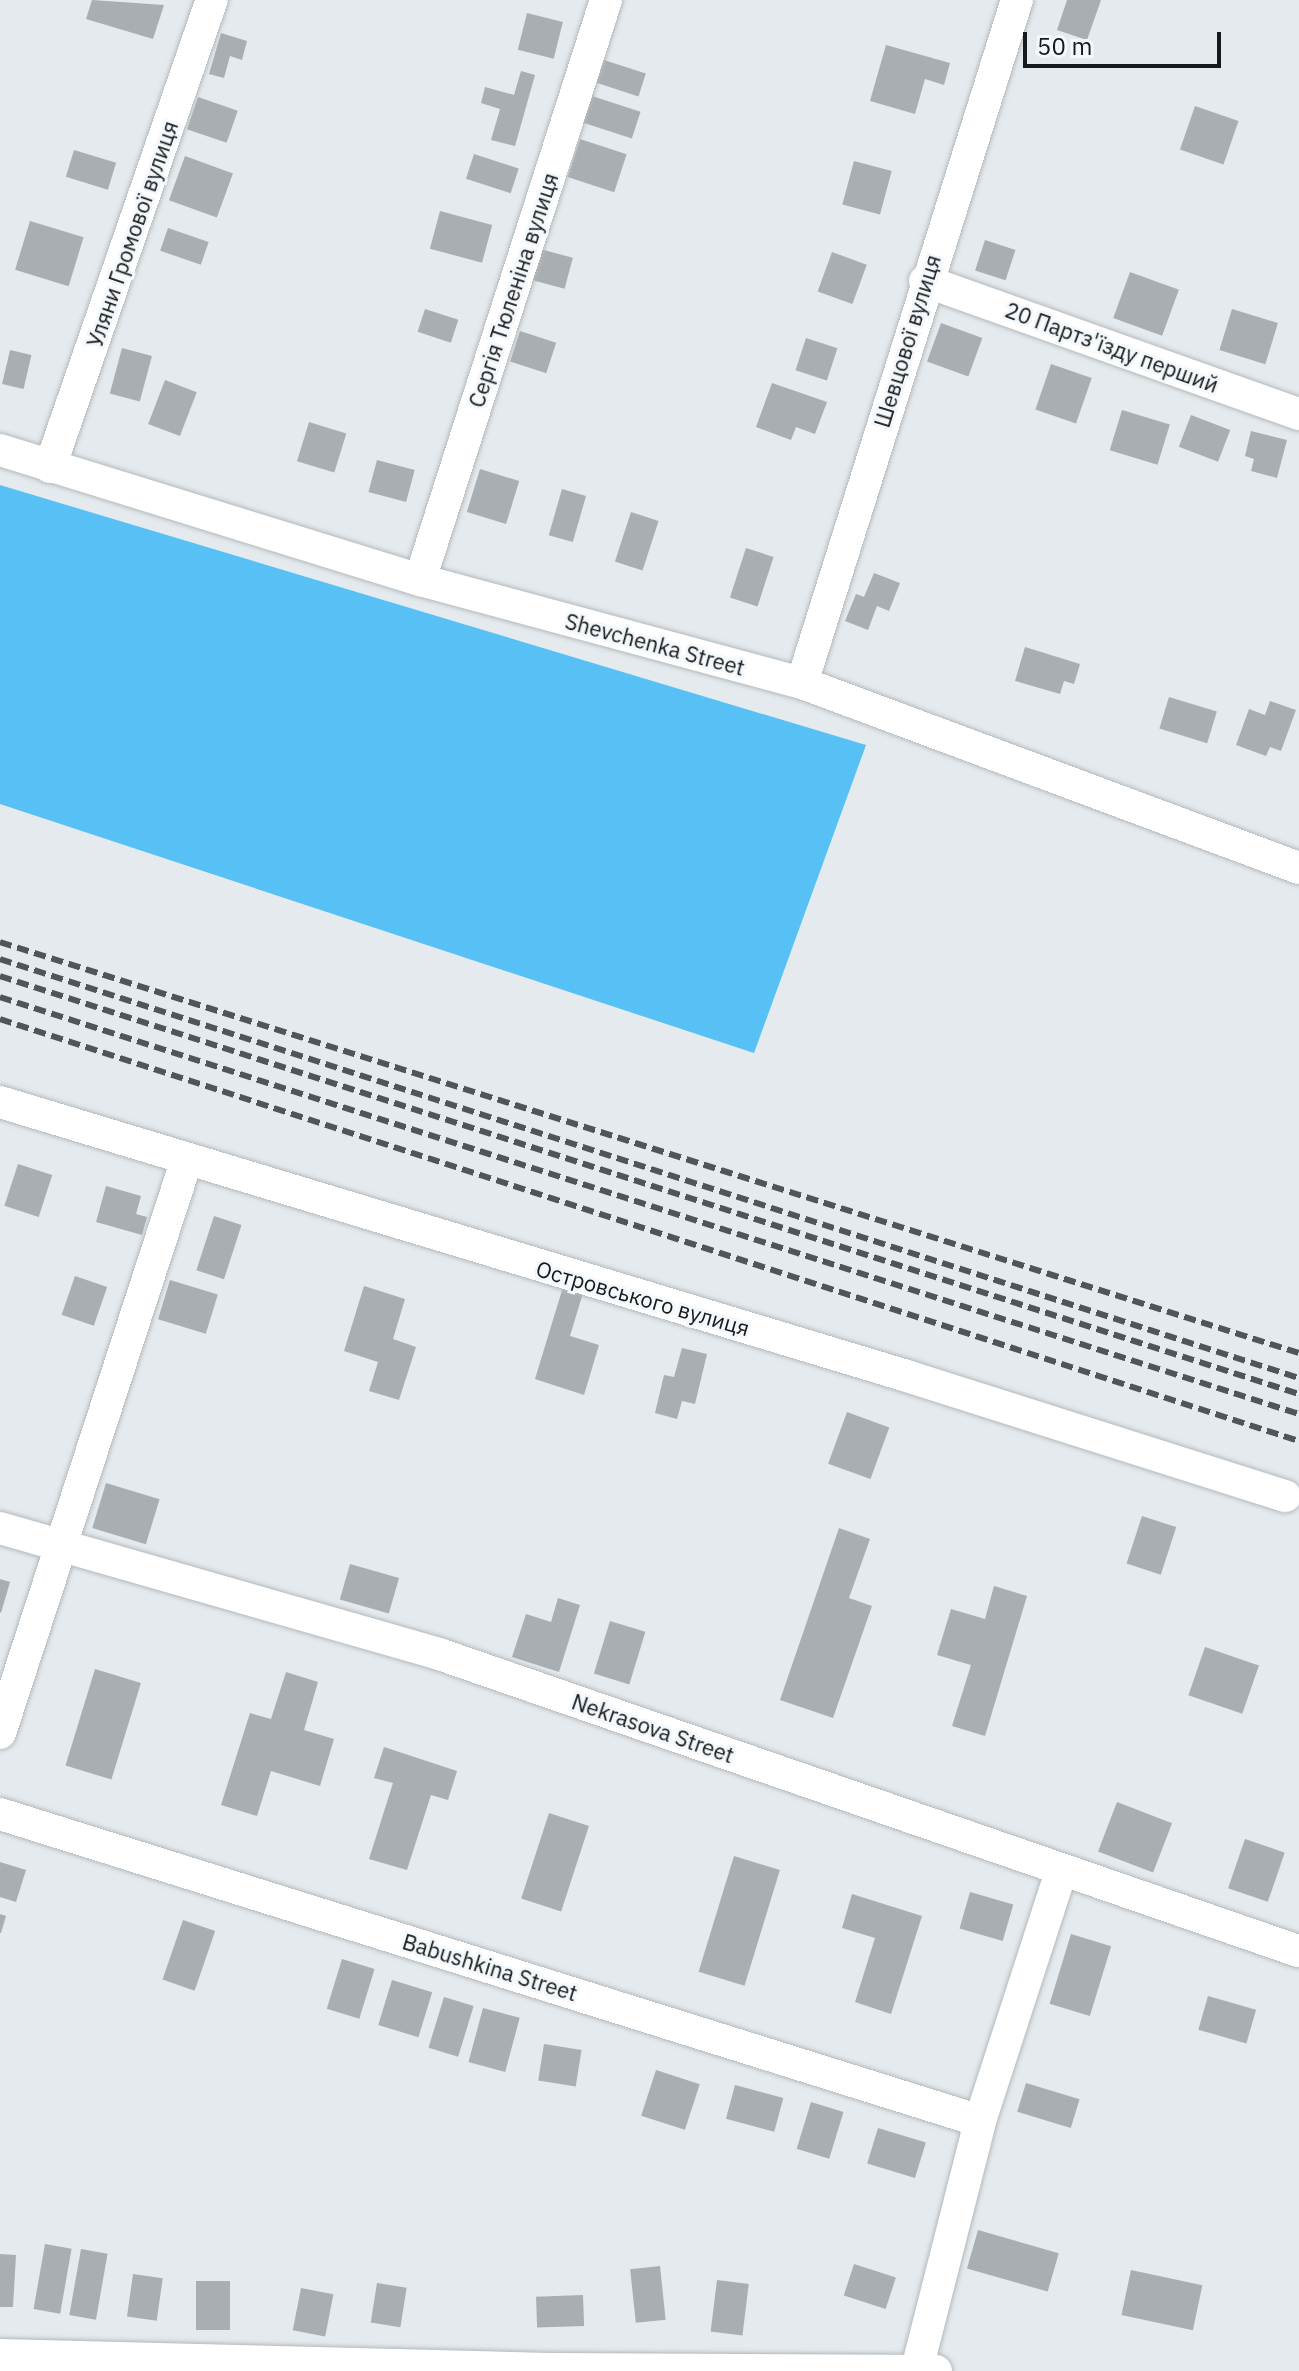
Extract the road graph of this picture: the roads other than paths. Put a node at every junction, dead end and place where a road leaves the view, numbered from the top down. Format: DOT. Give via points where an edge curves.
graph roads {
  1 [pos="212,0"];
  2 [pos="606,0"];
  3 [pos="1017,0"];
  4 [pos="925,281"];
  5 [pos="1299,414"];
  6 [pos="0,450"];
  7 [pos="50,467"];
  8 [pos="420,580"];
  9 [pos="802,683"];
  10 [pos="1299,868"];
  11 [pos="0,1102"];
  12 [pos="186,1162"];
  13 [pos="1285,1496"];
  14 [pos="0,1528"];
  15 [pos="59,1545"];
  16 [pos="0,1733"];
  17 [pos="0,1814"];
  18 [pos="1061,1871"];
  19 [pos="1298,1951"];
  20 [pos="980,2121"];
  21 [pos="0,2355"];
  22 [pos="926,2370"];
  1 -- 7 [label="street, Уляни Громової вулиця"];
  2 -- 8 [label="street, Сергія Тюленіна вулиця"];
  3 -- 4 [label="street, Шевцової вулиця"];
  4 -- 5 [label="street, 20 Партз'їзду перший"];
  4 -- 9 [label="street, Шевцової вулиця"];
  6 -- 7 [label="street, Shevchenka Street"];
  7 -- 8 [label="street, Shevchenka Street"];
  8 -- 9 [label="street, Shevchenka Street"];
  9 -- 10 [label="street, Shevchenka Street"];
  11 -- 12 [label="street, Островського вулиця"];
  12 -- 13 [label="street, Островського вулиця" via="907,1376"];
  12 -- 15 [label="street"];
  14 -- 15 [label="street, Nekrasova Street"];
  15 -- 16 [label="street"];
  15 -- 18 [label="street, Nekrasova Street" via="439,1654"];
  17 -- 20 [label="street, Babushkina Street"];
  18 -- 19 [label="street, Nekrasova Street"];
  18 -- 20 [label="street"];
  20 -- 22 [label="street"];
  21 -- 22 [label="street" via="549,2369"];
}
